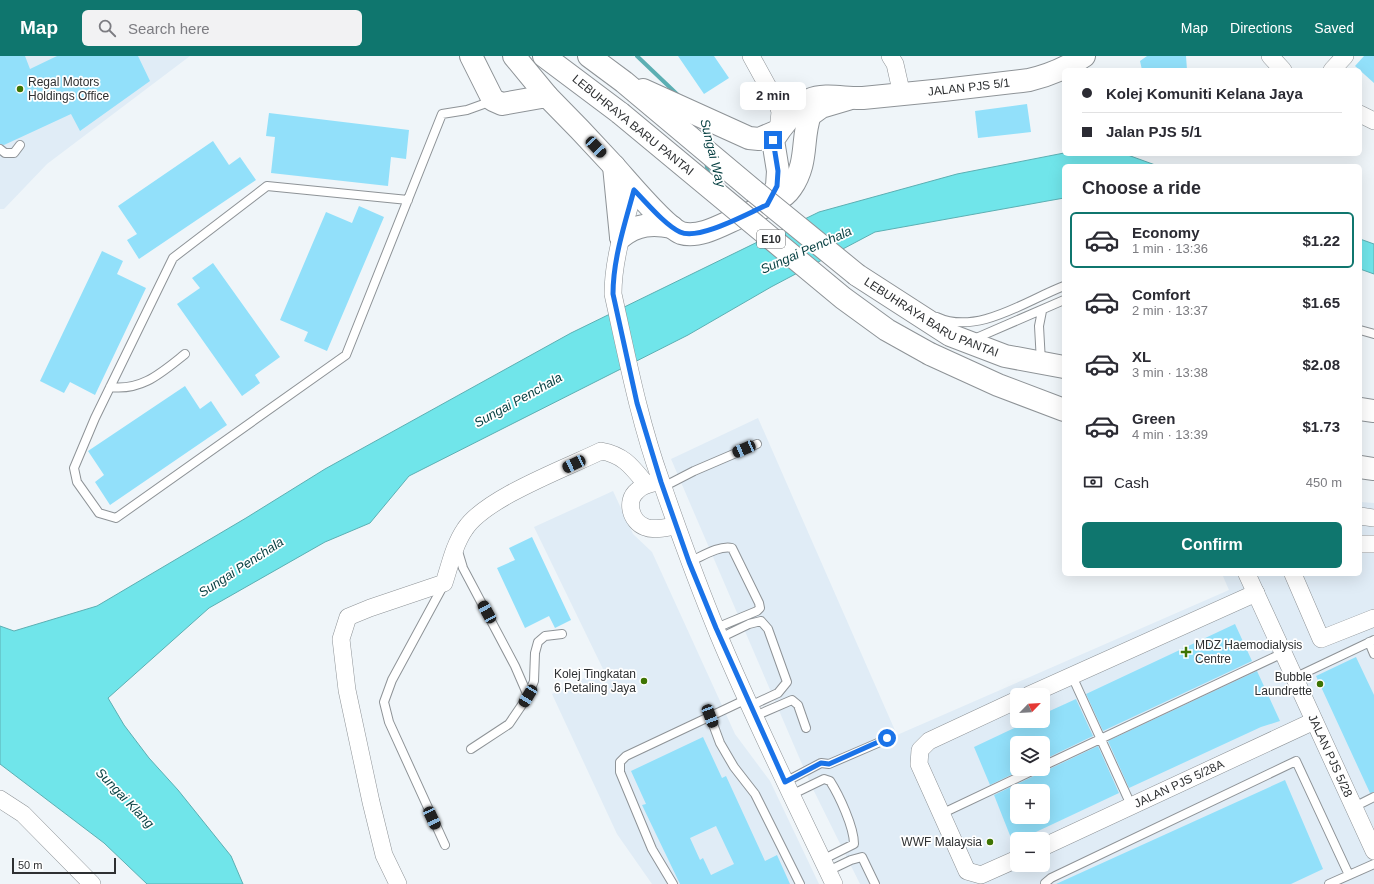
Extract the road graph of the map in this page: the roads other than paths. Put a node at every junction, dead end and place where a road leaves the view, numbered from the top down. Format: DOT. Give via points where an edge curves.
graph roads {
  1 [pos="471,56"];
  2 [pos="514,56"];
  3 [pos="544,56"];
  4 [pos="589,56"];
  5 [pos="751,56"];
  6 [pos="890,56"];
  7 [pos="1084,56"];
  8 [pos="1270,56"];
  9 [pos="1345,56"];
  10 [pos="1066,68"];
  11 [pos="1281,68"];
  12 [pos="1334,68"];
  13 [pos="1062,70"];
  14 [pos="902,95"];
  15 [pos="547,96"];
  16 [pos="774,96"];
  17 [pos="848,99"];
  18 [pos="493,100"];
  19 [pos="808,100"];
  20 [pos="661,104"];
  21 [pos="1362,115"];
  22 [pos="1374,121"];
  23 [pos="778,131"];
  24 [pos="20,145"];
  25 [pos="0,149"];
  26 [pos="805,152"];
  27 [pos="614,166"];
  28 [pos="634,190"];
  29 [pos="408,200"];
  30 [pos="767,205"];
  31 [pos="672,226"];
  32 [pos="621,237"];
  33 [pos="860,276"];
  34 [pos="1062,287"];
  35 [pos="1062,301"];
  36 [pos="1042,311"];
  37 [pos="1362,331"];
  38 [pos="1374,334"];
  39 [pos="968,342"];
  40 [pos="185,354"];
  41 [pos="1041,363"];
  42 [pos="1062,367"];
  43 [pos="110,387"];
  44 [pos="1062,409"];
  45 [pos="1362,410"];
  46 [pos="1374,411"];
  47 [pos="757,444"];
  48 [pos="1362,467"];
  49 [pos="1374,469"];
  50 [pos="657,484"];
  51 [pos="676,526"];
  52 [pos="1362,544"];
  53 [pos="1374,544"];
  54 [pos="456,545"];
  55 [pos="689,562"];
  56 [pos="1248,576"];
  57 [pos="1294,576"];
  58 [pos="444,583"];
  59 [pos="1256,593"];
  60 [pos="1374,618"];
  61 [pos="718,633"];
  62 [pos="562,634"];
  63 [pos="1371,641"];
  64 [pos="1283,653"];
  65 [pos="1374,654"];
  66 [pos="1072,676"];
  67 [pos="1294,678"];
  68 [pos="1045,688"];
  69 [pos="528,696"];
  70 [pos="1010,703"];
  71 [pos="750,707"];
  72 [pos="710,716"];
  73 [pos="1314,721"];
  74 [pos="806,728"];
  75 [pos="887,738"];
  76 [pos="1101,739"];
  77 [pos="471,749"];
  78 [pos="1050,763"];
  79 [pos="1021,776"];
  80 [pos="788,788"];
  81 [pos="1374,797"];
  82 [pos="0,799"];
  83 [pos="1131,805"];
  84 [pos="1354,807"];
  85 [pos="941,814"];
  86 [pos="1050,844"];
  87 [pos="445,845"];
  88 [pos="1374,851"];
  89 [pos="1010,862"];
  90 [pos="1374,864"];
  91 [pos="828,872"];
  92 [pos="1349,875"];
  93 [pos="1045,883"];
  94 [pos="92,884"];
  95 [pos="398,884"];
  96 [pos="673,884"];
  97 [pos="800,884"];
  98 [pos="875,884"];
  99 [pos="1329,884"];
  1 -- 18 [label="main road"];
  2 -- 15 [label="main road"];
  3 -- 44 [label="main road, LEBUHRAYA BARU PANTAI / E10, bridge" via="620,113 843,298 888,330 930,354 998,385"];
  4 -- 20 [label="main road" via="624,82"];
  5 -- 16 [label="street"];
  6 -- 14 [label="street" via="895,64"];
  7 -- 10 [label="main road, JALAN PJS 5/1"];
  8 -- 11 [label="street"];
  9 -- 12 [label="street"];
  13 -- 14 [label="main road, JALAN PJS 5/1" via="1029,80"];
  14 -- 17 [label="main road, JALAN PJS 5/1"];
  15 -- 18 [label="main road" via="502,104"];
  15 -- 27 [label="main road"];
  16 -- 19 [label="street" via="793,101"];
  16 -- 23 [label="street" via="780,112"];
  17 -- 19 [label="main road, JALAN PJS 5/1" via="831,97"];
  17 -- 26 [label="main road, JALAN PJS 5/1" via="821,108 810,115"];
  18 -- 29 [label="lane" via="467,110 442,114"];
  19 -- 23 [label="main road"];
  20 -- 23 [label="main road" via="749,138 759,139"];
  20 -- 33 [label="main road, LEBUHRAYA BARU PANTAI / E10, bridge"];
  21 -- 22 [label="street"];
  23 -- 26 [label="main road" via="797,135"];
  23 -- 30 [label="main road" via="772,145 778,171 777,186"];
  24 -- 25 [label="lane" via="14,153 4,153"];
  26 -- 30 [label="main road, JALAN PJS 5/1" via="791,188 782,198"];
  27 -- 28 [label="main road"];
  27 -- 32 [label="main road"];
  28 -- 31 [label="main road"];
  28 -- 32 [label="street"];
  29 -- 43 [label="lane" via="267,186 173,258"];
  29 -- 43 [label="lane" via="346,355 116,518 99,513 77,482 74,468"];
  30 -- 31 [label="main road, JALAN PJS 5/1" via="696,234 681,233"];
  31 -- 32 [label="main road" via="655,223 630,230"];
  32 -- 50 [label="street" via="613,294"];
  33 -- 34 [label="lane" via="939,318 960,322 987,320"];
  33 -- 39 [label="main road, LEBUHRAYA BARU PANTAI / E10" via="950,335"];
  35 -- 36 [label="lane"];
  36 -- 39 [label="lane"];
  36 -- 41 [label="lane" via="1039,326"];
  37 -- 38 [label="lane"];
  39 -- 41 [label="main road, LEBUHRAYA BARU PANTAI / E10" via="1005,356"];
  40 -- 43 [label="lane" via="145,383 123,388"];
  41 -- 42 [label="main road, LEBUHRAYA BARU PANTAI / E10"];
  45 -- 46 [label="main road"];
  47 -- 50 [label="lane"];
  48 -- 49 [label="main road"];
  50 -- 51 [label="street"];
  50 -- 51 [label="street" via="636,491 630,504 634,518 652,529"];
  50 -- 54 [label="street" via="614,453 601,451 493,503 465,528"];
  51 -- 55 [label="street"];
  52 -- 53 [label="street"];
  54 -- 58 [label="street"];
  54 -- 69 [label="lane" via="463,568"];
  55 -- 61 [label="street"];
  55 -- 61 [label="lane" via="708,553 732,548 759,603 760,608 757,611"];
  56 -- 59 [label="street, JALAN PJS 5/28"];
  57 -- 60 [label="street" via="1321,639"];
  58 -- 87 [label="lane" via="392,680 384,702 389,722"];
  58 -- 95 [label="street" via="348,617 341,639 347,690 371,802 384,855"];
  59 -- 64 [label="street, JALAN PJS 5/28"];
  59 -- 66 [label="street"];
  61 -- 71 [label="street"];
  61 -- 71 [label="lane" via="761,621 768,630 787,682 778,693"];
  62 -- 69 [label="lane" via="545,636 538,642 534,681"];
  63 -- 65 [label="lane"];
  63 -- 67 [label="lane"];
  64 -- 67 [label="street, JALAN PJS 5/28"];
  64 -- 76 [label="lane"];
  66 -- 68 [label="street"];
  66 -- 76 [label="lane"];
  67 -- 73 [label="street, JALAN PJS 5/28"];
  69 -- 77 [label="lane" via="509,724"];
  70 -- 85 [label="street" via="950,730 929,741 920,750 919,764"];
  71 -- 72 [label="lane"];
  71 -- 74 [label="lane" via="792,700 798,704"];
  71 -- 80 [label="street"];
  72 -- 96 [label="lane" via="626,756 620,762 620,772 652,849"];
  72 -- 97 [label="lane" via="720,743 734,767 756,794"];
  73 -- 83 [label="street, JALAN PJS 5/28A"];
  73 -- 84 [label="street, JALAN PJS 5/28"];
  75 -- 80 [label="lane" via="829,764 821,763"];
  76 -- 78 [label="lane"];
  76 -- 83 [label="lane"];
  79 -- 85 [label="lane"];
  80 -- 91 [label="street"];
  80 -- 91 [label="lane" via="824,779 830,781 836,790 854,835 854,844"];
  81 -- 84 [label="lane"];
  82 -- 94 [label="street" via="23,814"];
  83 -- 86 [label="street, JALAN PJS 5/28A"];
  84 -- 88 [label="street, JALAN PJS 5/28"];
  85 -- 89 [label="street" via="967,871 981,875"];
  90 -- 92 [label="lane"];
  91 -- 98 [label="lane" via="862,857"];
  92 -- 93 [label="lane" via="1296,761"];
  92 -- 99 [label="lane"];
}
